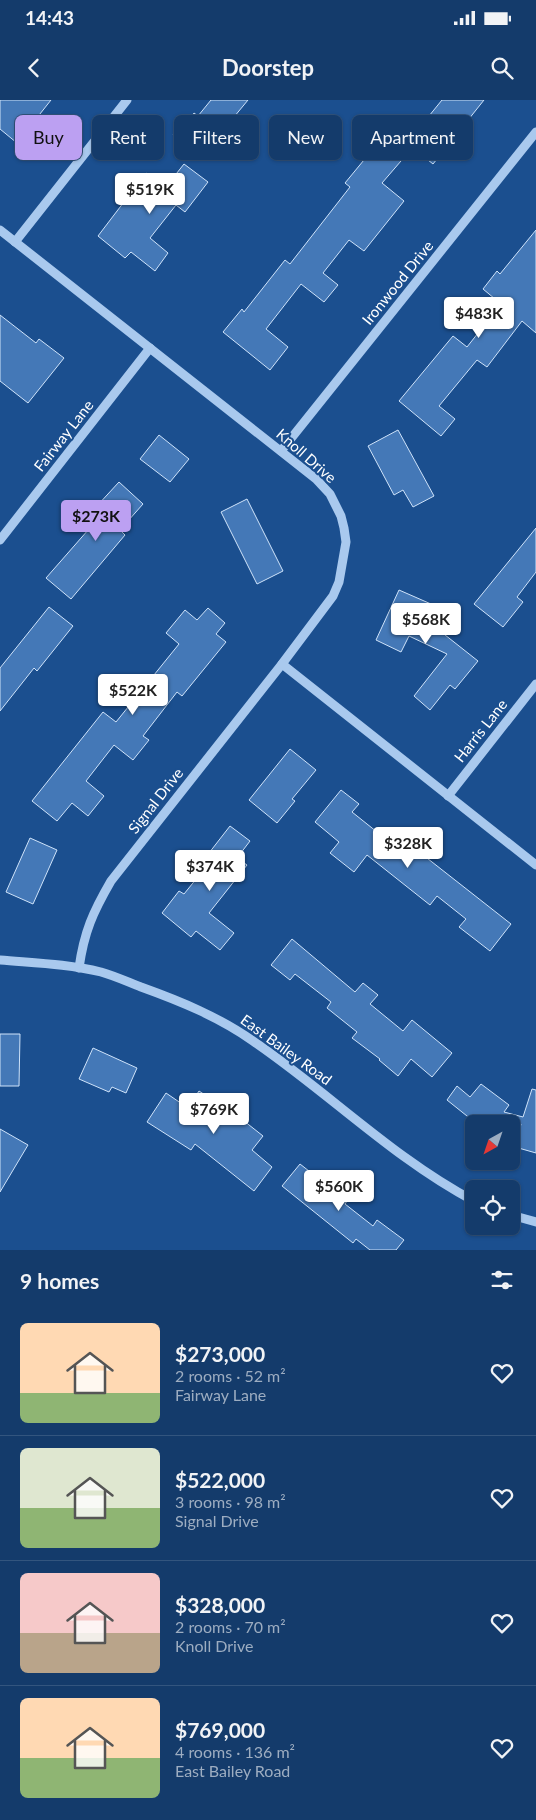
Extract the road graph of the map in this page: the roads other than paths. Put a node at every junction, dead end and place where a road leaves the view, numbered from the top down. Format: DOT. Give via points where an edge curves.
graph roads {
  1 [pos="127,100"];
  2 [pos="536,132"];
  3 [pos="0,230"];
  4 [pos="16,242"];
  5 [pos="150,348"];
  6 [pos="282,451"];
  7 [pos="0,540"];
  8 [pos="282,664"];
  9 [pos="536,684"];
  10 [pos="448,796"];
  11 [pos="536,865"];
  12 [pos="0,960"];
  13 [pos="79,968"];
  14 [pos="465,1196"];
  15 [pos="520,1218"];
  16 [pos="536,1222"];
  1 -- 4 [label="street"];
  2 -- 6 [label="street, Ironwood Drive"];
  3 -- 4 [label="street, Knoll Drive"];
  4 -- 5 [label="street, Knoll Drive"];
  5 -- 6 [label="street, Knoll Drive"];
  5 -- 7 [label="street, Fairway Lane"];
  6 -- 8 [label="street, Knoll Drive" via="330,494 341,516 346,542 339,582 332,596"];
  8 -- 10 [label="street"];
  8 -- 13 [label="street, Signal Drive" via="111,881 85,933"];
  9 -- 10 [label="street, Harris Lane"];
  10 -- 11 [label="street"];
  12 -- 13 [label="street, East Bailey Road"];
  13 -- 14 [label="street, East Bailey Road" via="103,973 179,1000 223,1022 252,1040 402,1156"];
  15 -- 16 [label="street"];
}
